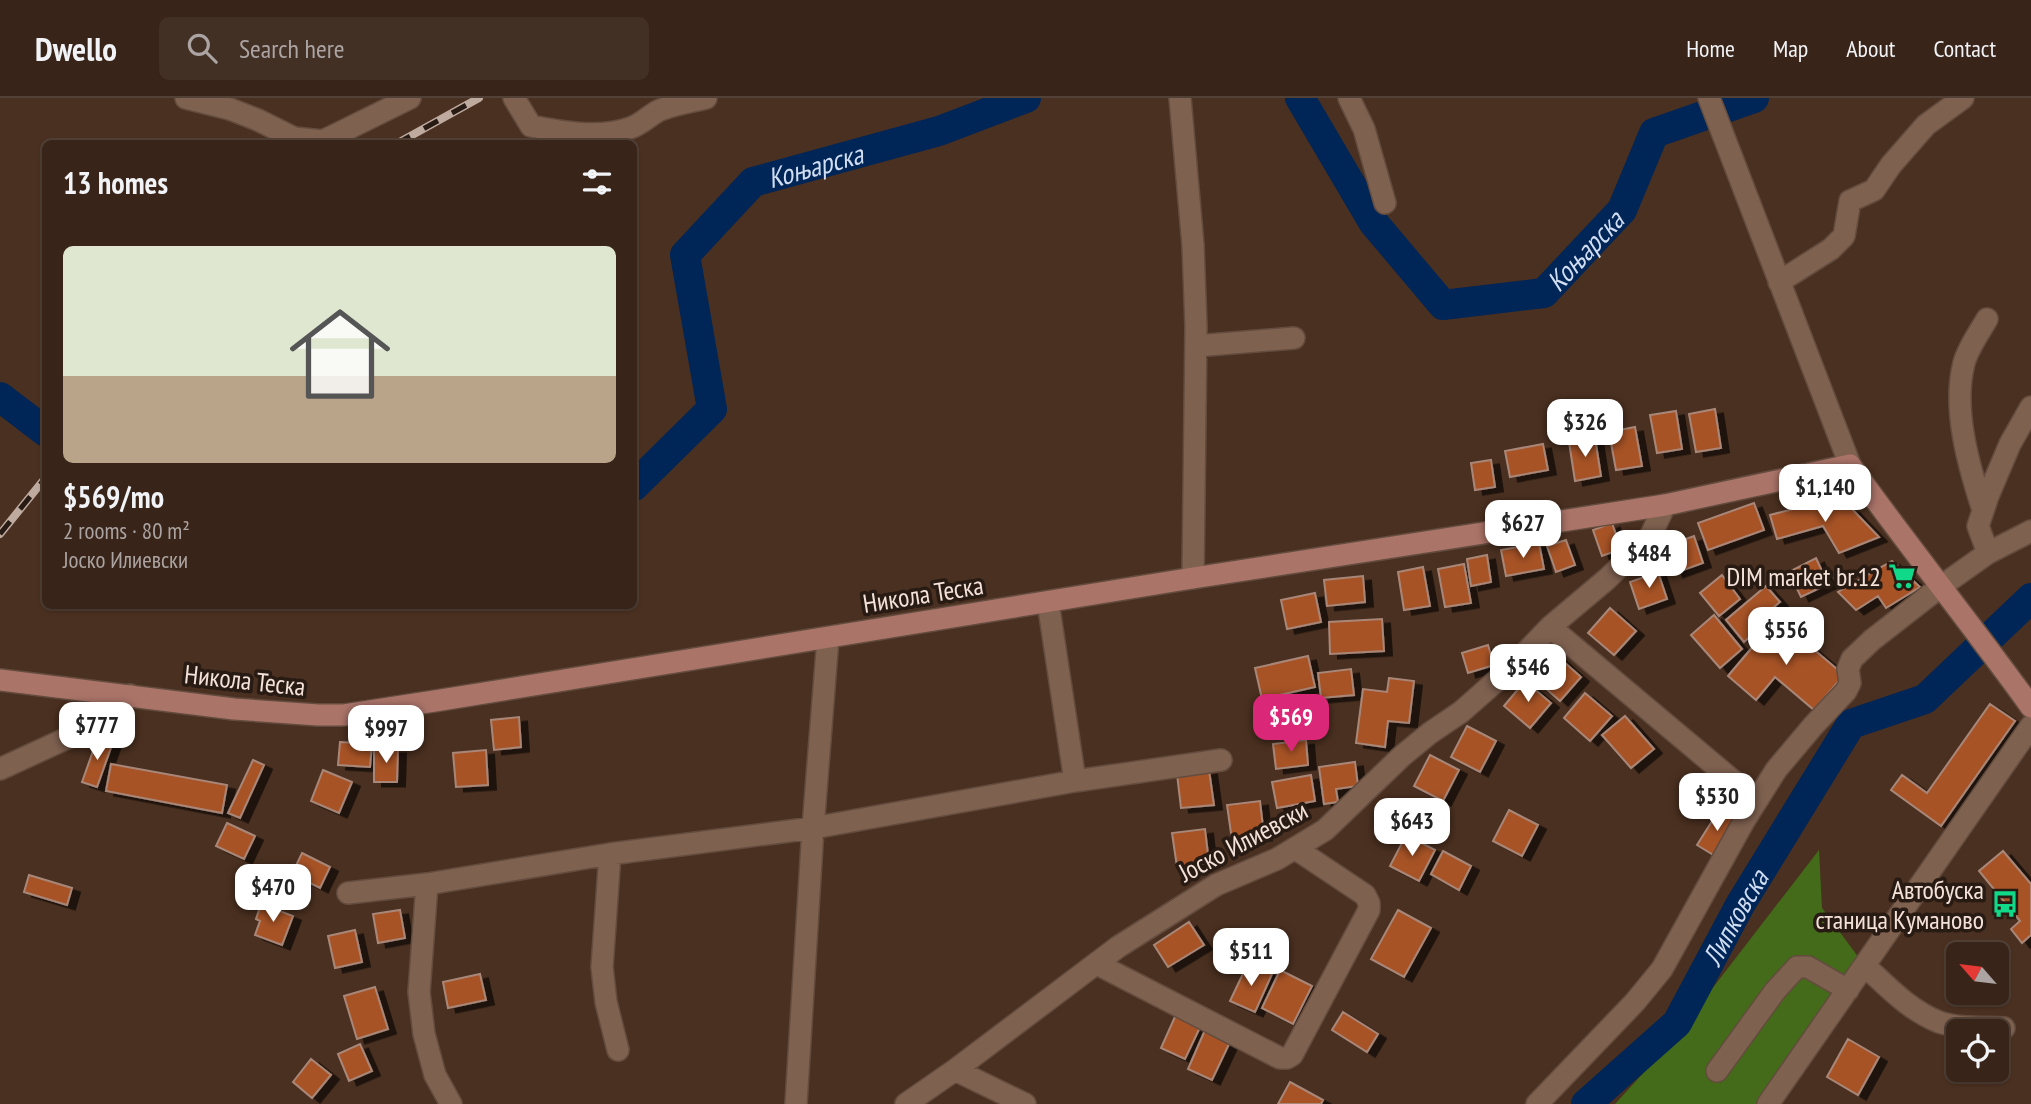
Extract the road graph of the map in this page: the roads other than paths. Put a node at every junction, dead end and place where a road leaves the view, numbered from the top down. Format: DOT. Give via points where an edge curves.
graph roads {
  1 [pos="186,98"];
  2 [pos="410,98"];
  3 [pos="514,98"];
  4 [pos="706,98"];
  5 [pos="1180,98"];
  6 [pos="1349,98"];
  7 [pos="1709,98"];
  8 [pos="1963,98"];
  9 [pos="604,138"];
  10 [pos="313,140"];
  11 [pos="325,140"];
  12 [pos="1385,203"];
  13 [pos="1779,282"];
  14 [pos="1987,319"];
  15 [pos="1294,338"];
  16 [pos="1196,346"];
  17 [pos="2031,407"];
  18 [pos="1850,465"];
  19 [pos="1665,505"];
  20 [pos="1983,510"];
  21 [pos="2031,531"];
  22 [pos="1988,553"];
  23 [pos="1193,578"];
  24 [pos="1940,587"];
  25 [pos="1048,602"];
  26 [pos="1550,627"];
  27 [pos="828,638"];
  28 [pos="0,680"];
  29 [pos="130,695"];
  30 [pos="2031,707"];
  31 [pos="2031,726"];
  32 [pos="1221,760"];
  33 [pos="0,769"];
  34 [pos="1075,781"];
  35 [pos="1756,800"];
  36 [pos="813,828"];
  37 [pos="1296,849"];
  38 [pos="610,854"];
  39 [pos="427,884"];
  40 [pos="348,893"];
  41 [pos="1097,964"];
  42 [pos="1865,965"];
  43 [pos="1849,990"];
  44 [pos="1946,1024"];
  45 [pos="618,1050"];
  46 [pos="955,1070"];
  47 [pos="1717,1071"];
  48 [pos="451,1104"];
  49 [pos="796,1104"];
  50 [pos="906,1104"];
  51 [pos="1025,1104"];
  52 [pos="1537,1104"];
  53 [pos="1768,1104"];
  1 -- 10 [label="street" via="230,109 294,138"];
  2 -- 11 [label="street"];
  3 -- 9 [label="street" via="531,126"];
  4 -- 9 [label="street" via="659,111"];
  5 -- 16 [label="street" via="1193,245"];
  6 -- 12 [label="street" via="1364,129"];
  7 -- 13 [label="street"];
  8 -- 13 [label="street" via="1926,125 1874,190 1850,201 1844,236"];
  13 -- 18 [label="street"];
  14 -- 20 [label="street" via="1964,362 1960,393 1967,460"];
  15 -- 16 [label="street"];
  16 -- 23 [label="street"];
  17 -- 20 [label="street"];
  18 -- 19 [label="main road, Никола Теска"];
  18 -- 24 [label="main road"];
  19 -- 23 [label="main road, Никола Теска"];
  19 -- 26 [label="street, Јоско Илиевски" via="1650,537"];
  20 -- 22 [label="street" via="1978,526"];
  21 -- 22 [label="street"];
  22 -- 24 [label="street"];
  23 -- 25 [label="main road, Никола Теска"];
  24 -- 30 [label="main road"];
  24 -- 35 [label="street" via="1852,659 1846,691 1776,770"];
  25 -- 27 [label="main road, Никола Теска"];
  25 -- 34 [label="street"];
  26 -- 35 [label="street"];
  26 -- 37 [label="street, Јоско Илиевски" via="1511,668 1402,756 1325,831"];
  27 -- 29 [label="main road, Никола Теска" via="344,715 234,709"];
  27 -- 36 [label="street"];
  28 -- 29 [label="main road, Никола Теска"];
  29 -- 33 [label="street" via="87,729"];
  31 -- 42 [label="street"];
  32 -- 34 [label="street"];
  34 -- 36 [label="street"];
  35 -- 52 [label="street" via="1662,969"];
  36 -- 38 [label="street"];
  36 -- 49 [label="street"];
  37 -- 41 [label="street, Јоско Илиевски" via="1198,895"];
  37 -- 41 [label="street" via="1365,895 1369,910 1287,1058"];
  38 -- 39 [label="street"];
  38 -- 45 [label="street" via="602,967"];
  39 -- 40 [label="street"];
  39 -- 48 [label="street" via="419,992 435,1075"];
  41 -- 46 [label="street, Јоско Илиевски"];
  42 -- 43 [label="street"];
  42 -- 44 [label="street" via="1910,1007"];
  43 -- 47 [label="street" via="1808,967 1797,967"];
  43 -- 53 [label="street"];
  46 -- 50 [label="street, Јоско Илиевски"];
  46 -- 51 [label="street"];
}
